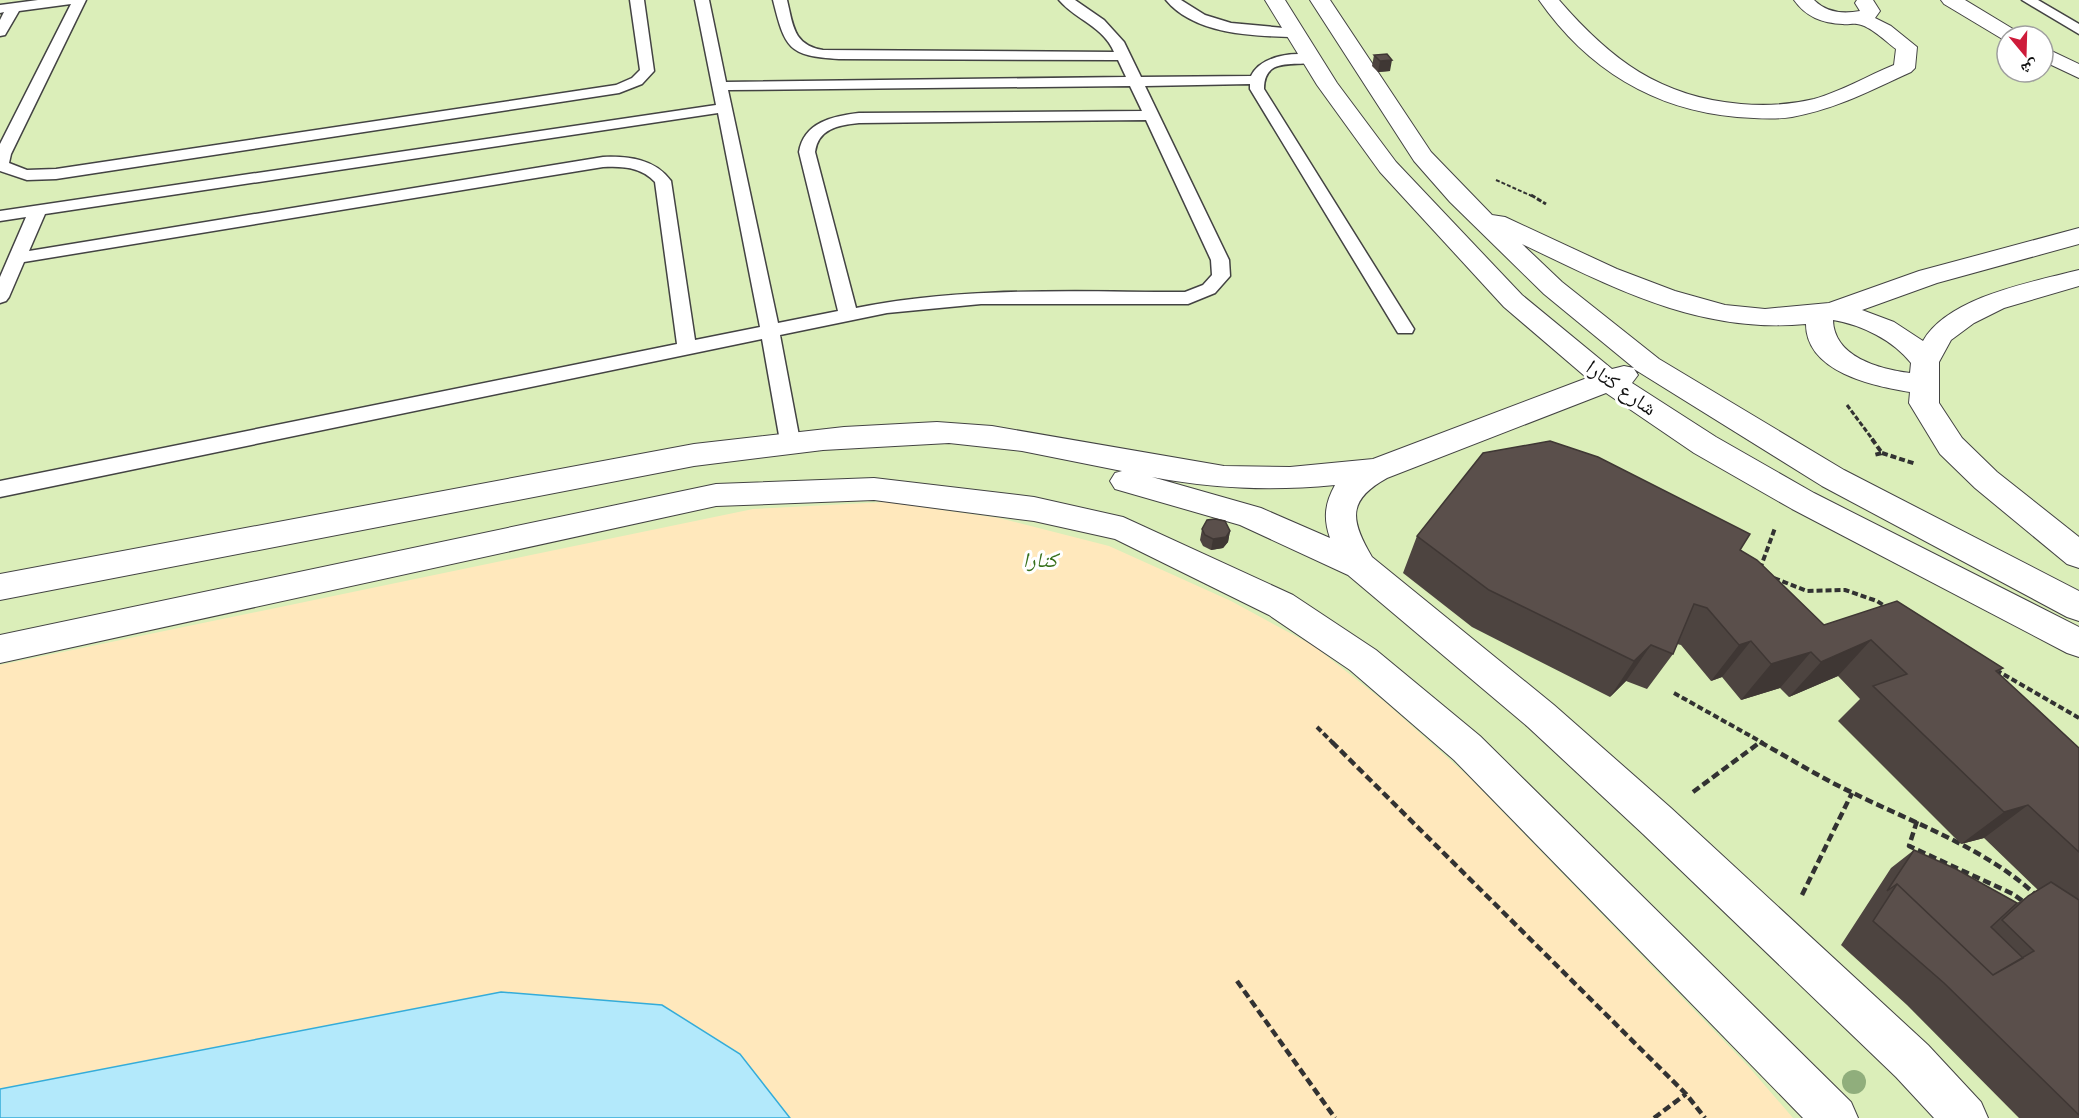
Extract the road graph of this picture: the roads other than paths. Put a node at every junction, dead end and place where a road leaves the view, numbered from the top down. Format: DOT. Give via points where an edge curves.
graph roads {
  1 [pos="69,0"];
  2 [pos="79,0"];
  3 [pos="637,0"];
  4 [pos="702,0"];
  5 [pos="780,0"];
  6 [pos="1066,0"];
  7 [pos="1173,0"];
  8 [pos="1275,0"];
  9 [pos="1320,0"];
  10 [pos="1549,0"];
  11 [pos="1804,0"];
  12 [pos="1951,0"];
  13 [pos="2029,0"];
  14 [pos="7,8"];
  15 [pos="1861,9"];
  16 [pos="1995,26"];
  17 [pos="2079,30"];
  18 [pos="0,32"];
  19 [pos="1294,33"];
  20 [pos="1124,56"];
  21 [pos="1311,59"];
  22 [pos="2055,60"];
  23 [pos="2079,72"];
  24 [pos="1256,80"];
  25 [pos="1137,83"];
  26 [pos="719,86"];
  27 [pos="724,108"];
  28 [pos="1152,115"];
  29 [pos="38,210"];
  30 [pos="1473,212"];
  31 [pos="0,216"];
  32 [pos="2079,236"];
  33 [pos="17,258"];
  34 [pos="2079,278"];
  35 [pos="0,297"];
  36 [pos="1826,312"];
  37 [pos="848,314"];
  38 [pos="1405,329"];
  39 [pos="770,330"];
  40 [pos="687,347"];
  41 [pos="1649,366"];
  42 [pos="1925,373"];
  43 [pos="1607,380"];
  44 [pos="874,436"];
  45 [pos="790,441"];
  46 [pos="1376,470"];
  47 [pos="0,489"];
  48 [pos="2079,555"];
  49 [pos="1360,566"];
  50 [pos="0,587"];
  51 [pos="2079,607"];
  52 [pos="2079,643"];
  53 [pos="0,649"];
  54 [pos="1835,1118"];
  55 [pos="1965,1118"];
  1 -- 14 [label="lane"];
  2 -- 3 [label="lane" via="3,154 1,165 11,173 56,174 619,89 637,81 647,71"];
  4 -- 26 [label="lane"];
  5 -- 20 [label="lane" via="790,40 813,52"];
  6 -- 20 [label="lane" via="1110,32"];
  7 -- 19 [label="lane" via="1192,15 1221,26"];
  8 -- 19 [label="street, شارع كتارا"];
  9 -- 30 [label="street, شارع كتارا" via="1422,156"];
  10 -- 15 [label="street" via="1600,57 1628,76 1672,98 1730,110 1791,111 1850,94 1904,68 1907,47"];
  11 -- 15 [label="street" via="1809,7 1828,15"];
  12 -- 16 [label="street"];
  13 -- 17 [label="lane"];
  14 -- 18 [label="lane"];
  19 -- 21 [label="street, شارع كتارا"];
  20 -- 25 [label="lane"];
  21 -- 24 [label="lane" via="1286,59 1271,64 1260,71"];
  21 -- 43 [label="street, شارع كتارا" via="1363,135 1453,238 1513,301"];
  22 -- 23 [label="street"];
  24 -- 25 [label="lane"];
  24 -- 38 [label="lane" via="1257,89"];
  25 -- 26 [label="lane"];
  25 -- 28 [label="lane"];
  26 -- 27 [label="lane"];
  27 -- 29 [label="lane"];
  27 -- 39 [label="lane"];
  28 -- 37 [label="lane" via="860,118 834,123 814,133 807,142 807,152"];
  28 -- 37 [label="lane" via="1220,260 1221,276 1209,290 1188,298 958,300"];
  29 -- 31 [label="lane"];
  29 -- 33 [label="lane"];
  30 -- 36 [label="street" via="1655,294 1727,314"];
  30 -- 41 [label="street, شارع كتارا" via="1553,288"];
  32 -- 36 [label="street" via="1928,277"];
  33 -- 35 [label="lane"];
  33 -- 40 [label="lane" via="623,161 656,172 663,182"];
  34 -- 42 [label="street" via="1995,302 1964,317 1940,335"];
  36 -- 42 [label="street" via="1868,320 1897,334 1918,353"];
  36 -- 42 [label="street" via="1818,332 1839,358 1896,382"];
  37 -- 39 [label="lane"];
  39 -- 40 [label="lane"];
  39 -- 45 [label="lane"];
  40 -- 47 [label="lane"];
  41 -- 43 [label="street"];
  41 -- 51 [label="street, شارع كتارا" via="1833,477"];
  42 -- 48 [label="street" via="1924,403 1951,446 1986,480"];
  43 -- 46 [label="street"];
  43 -- 52 [label="street, شارع كتارا" via="1705,445 1803,501"];
  44 -- 45 [label="street"];
  44 -- 46 [label="street" via="914,432 1001,437 1205,476 1243,479"];
  44 -- 49 [label="street" via="1102,475 1194,499 1250,516"];
  45 -- 50 [label="street" via="682,457"];
  46 -- 49 [label="street" via="1354,483 1340,514 1346,543"];
  49 -- 55 [label="street" via="1541,716 1658,821 1912,1061"];
  53 -- 54 [label="street" via="716,495 874,489 1034,509 1123,529 1281,604 1364,660 1467,748"];
}
